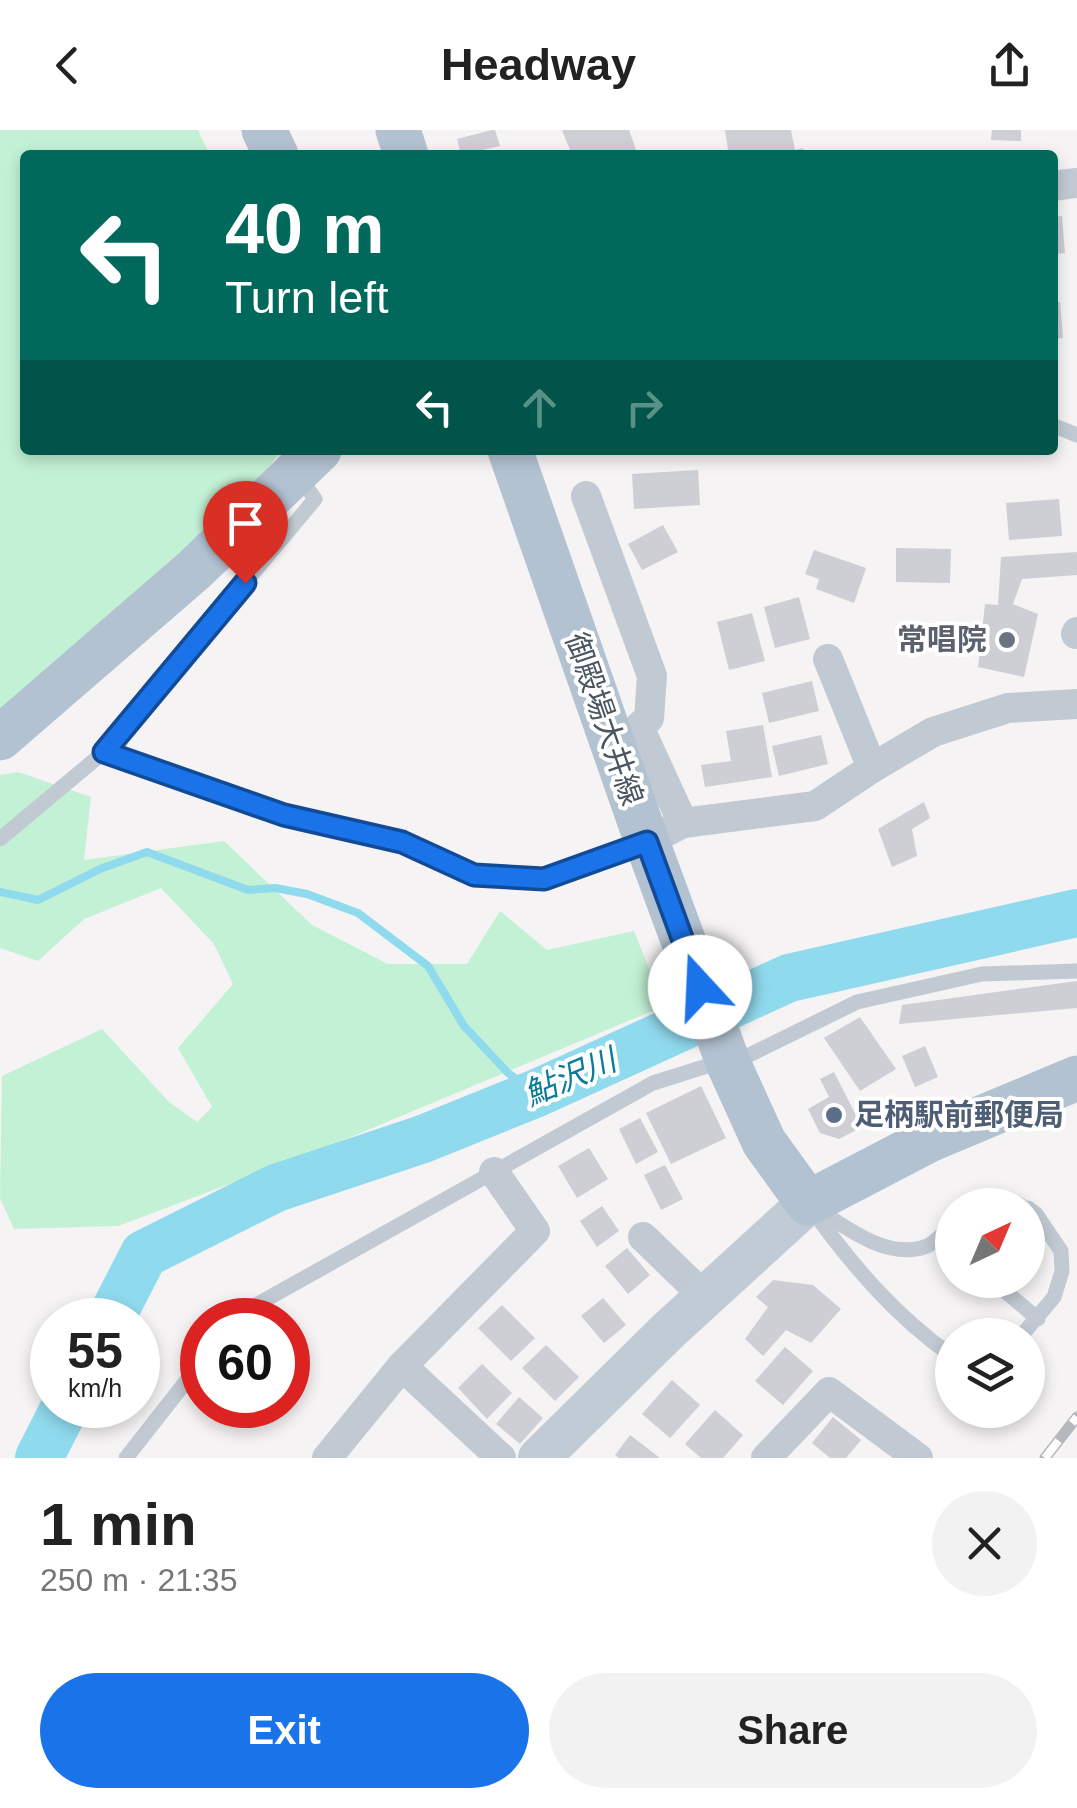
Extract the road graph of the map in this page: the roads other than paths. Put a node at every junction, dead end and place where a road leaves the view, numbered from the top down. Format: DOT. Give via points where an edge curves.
graph roads {
  1 [pos="512,455"];
  2 [pos="307,461"];
  3 [pos="586,496"];
  4 [pos="828,659"];
  5 [pos="1077,704"];
  6 [pos="0,738"];
  7 [pos="104,752"];
  8 [pos="872,768"];
  9 [pos="665,833"];
  10 [pos="0,839"];
  11 [pos="1077,971"];
  12 [pos="728,1062"];
  13 [pos="1077,1078"];
  14 [pos="494,1172"];
  15 [pos="808,1203"];
  16 [pos="1045,1227"];
  17 [pos="643,1237"];
  18 [pos="935,1242"];
  19 [pos="705,1297"];
  20 [pos="269,1298"];
  21 [pos="1013,1298"];
  22 [pos="1037,1318"];
  23 [pos="1039,1318"];
  24 [pos="935,1344"];
  25 [pos="402,1366"];
  26 [pos="180,1389"];
  27 [pos="126,1458"];
  28 [pos="327,1458"];
  29 [pos="501,1458"];
  30 [pos="539,1458"];
  31 [pos="766,1458"];
  32 [pos="918,1458"];
  1 -- 9 [label="main road, 御殿場大井線"];
  2 -- 6 [label="main road" via="194,570"];
  2 -- 7 [label="lane" via="316,499"];
  3 -- 9 [label="street" via="652,676 649,718 639,727"];
  4 -- 8 [label="street"];
  5 -- 8 [label="street" via="1008,708 932,732"];
  7 -- 9 [label="lane" via="284,815 402,842 474,875 544,879"];
  7 -- 10 [label="lane"];
  8 -- 9 [label="street" via="816,806"];
  9 -- 12 [label="main road, 御殿場大井線"];
  11 -- 12 [label="lane" via="982,974 857,1002"];
  12 -- 14 [label="lane" via="653,1083"];
  12 -- 15 [label="main road, 御殿場大井線" via="764,1142"];
  13 -- 15 [label="main road" via="929,1140"];
  14 -- 20 [label="lane"];
  14 -- 25 [label="street" via="535,1231"];
  15 -- 18 [label="lane" via="895,1250"];
  15 -- 19 [label="street"];
  15 -- 24 [label="lane" via="847,1259"];
  16 -- 23 [label="lane" via="1061,1251 1062,1271"];
  17 -- 19 [label="street"];
  19 -- 30 [label="street"];
  21 -- 22 [label="lane"];
  25 -- 28 [label="street"];
  25 -- 29 [label="street"];
  26 -- 27 [label="lane"];
  31 -- 32 [label="street" via="828,1392"];
}
